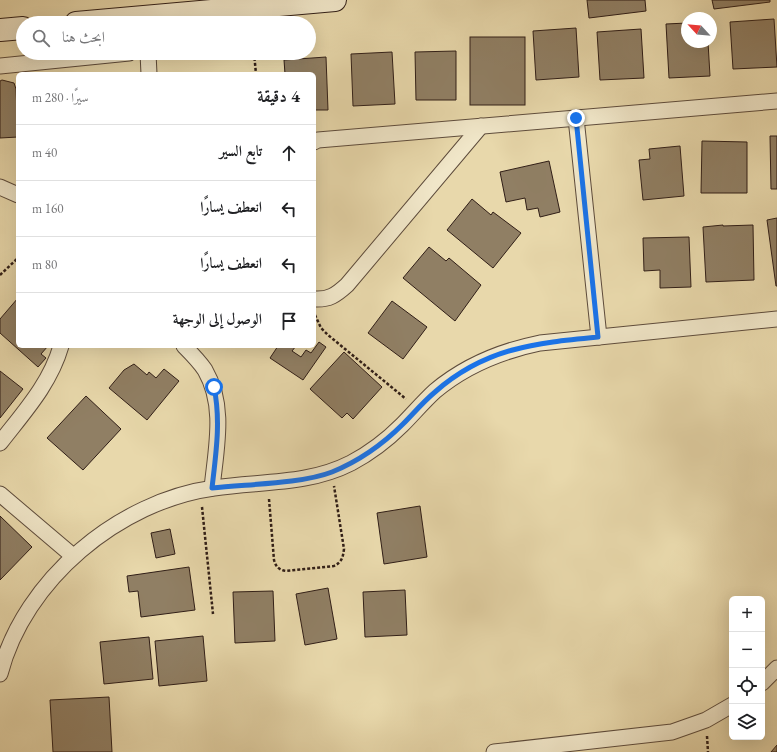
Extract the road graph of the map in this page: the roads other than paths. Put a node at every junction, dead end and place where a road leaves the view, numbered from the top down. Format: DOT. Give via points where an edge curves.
graph roads {
  1 [pos="335,0"];
  2 [pos="183,16"];
  3 [pos="16,29"];
  4 [pos="0,30"];
  5 [pos="60,60"];
  6 [pos="148,60"];
  7 [pos="0,66"];
  8 [pos="149,72"];
  9 [pos="777,101"];
  10 [pos="576,118"];
  11 [pos="482,126"];
  12 [pos="316,141"];
  13 [pos="0,187"];
  14 [pos="16,194"];
  15 [pos="316,299"];
  16 [pos="777,319"];
  17 [pos="598,337"];
  18 [pos="60,348"];
  19 [pos="186,348"];
  20 [pos="0,443"];
  21 [pos="206,489"];
  22 [pos="0,494"];
  23 [pos="73,556"];
  24 [pos="777,668"];
  25 [pos="0,674"];
  26 [pos="765,680"];
  27 [pos="729,707"];
  28 [pos="582,747"];
  29 [pos="494,752"];
  1 -- 2 [label="main road"];
  3 -- 4 [label="main road"];
  5 -- 7 [label="street"];
  6 -- 8 [label="street"];
  9 -- 10 [label="street"];
  10 -- 11 [label="street"];
  10 -- 17 [label="street"];
  11 -- 12 [label="street"];
  11 -- 15 [label="street" via="347,285 336,295 325,300"];
  13 -- 14 [label="street"];
  16 -- 17 [label="street"];
  17 -- 21 [label="street" via="540,343 495,355 453,378 434,392 387,439 370,452 332,472 311,478"];
  18 -- 20 [label="street" via="45,384"];
  19 -- 21 [label="street" via="204,368 214,387 218,408 218,428"];
  21 -- 23 [label="street" via="142,509 106,530"];
  22 -- 23 [label="street"];
  23 -- 25 [label="street" via="50,580 30,608 13,638"];
  24 -- 26 [label="street"];
  27 -- 28 [label="street" via="706,720 672,732"];
  28 -- 29 [label="street"];
}
